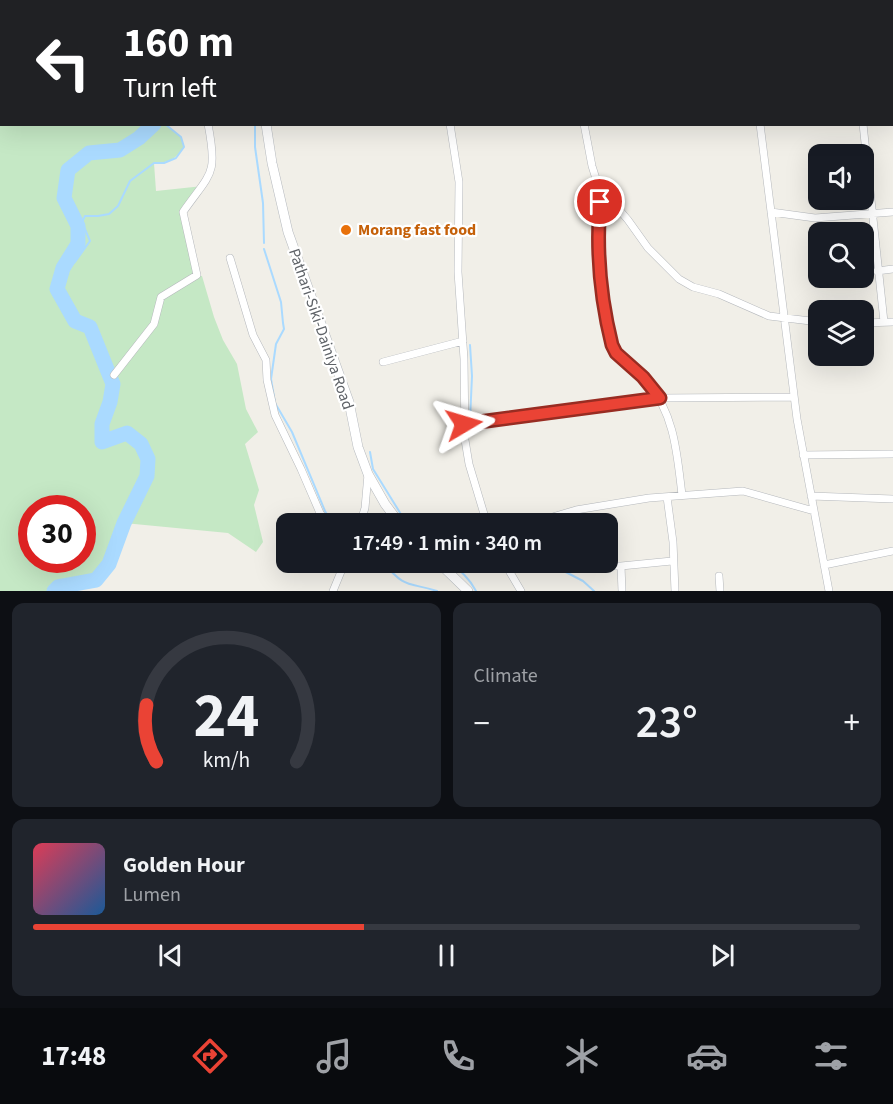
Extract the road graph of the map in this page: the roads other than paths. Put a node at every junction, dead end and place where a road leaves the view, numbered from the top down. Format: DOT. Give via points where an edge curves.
graph roads {
  1 [pos="208,126"];
  2 [pos="266,126"];
  3 [pos="450,126"];
  4 [pos="585,126"];
  5 [pos="760,126"];
  6 [pos="863,126"];
  7 [pos="602,190"];
  8 [pos="771,212"];
  9 [pos="893,212"];
  10 [pos="871,214"];
  11 [pos="230,258"];
  12 [pos="893,269"];
  13 [pos="877,271"];
  14 [pos="784,318"];
  15 [pos="808,321"];
  16 [pos="874,322"];
  17 [pos="884,322"];
  18 [pos="893,322"];
  19 [pos="463,341"];
  20 [pos="383,362"];
  21 [pos="114,375"];
  22 [pos="794,397"];
  23 [pos="660,398"];
  24 [pos="464,424"];
  25 [pos="893,454"];
  26 [pos="803,455"];
  27 [pos="368,474"];
  28 [pos="682,495"];
  29 [pos="667,496"];
  30 [pos="811,496"];
  31 [pos="893,499"];
  32 [pos="814,511"];
  33 [pos="320,513"];
  34 [pos="363,513"];
  35 [pos="392,513"];
  36 [pos="484,513"];
  37 [pos="566,513"];
  38 [pos="893,551"];
  39 [pos="672,561"];
  40 [pos="824,565"];
  41 [pos="621,566"];
  42 [pos="340,573"];
  43 [pos="449,573"];
  44 [pos="510,573"];
  45 [pos="719,576"];
  46 [pos="333,591"];
  47 [pos="468,591"];
  48 [pos="521,591"];
  49 [pos="622,591"];
  50 [pos="675,591"];
  51 [pos="720,591"];
  52 [pos="829,591"];
  1 -- 21 [label="street" via="214,159 211,173 183,212 197,275 161,297 154,324"];
  2 -- 27 [label="main road, Pathari-Siki-Dainiya Road" via="288,232 350,402 358,447"];
  3 -- 19 [label="street" via="459,182 458,272"];
  4 -- 7 [label="street" via="592,166"];
  5 -- 8 [label="street"];
  6 -- 10 [label="street"];
  7 -- 14 [label="street" via="648,248 679,279 754,311"];
  7 -- 23 [label="street" via="597,248 612,345"];
  8 -- 10 [label="street" via="815,218"];
  8 -- 14 [label="street"];
  9 -- 10 [label="street"];
  10 -- 13 [label="street"];
  11 -- 33 [label="street" via="253,335 266,360 274,415"];
  12 -- 13 [label="street"];
  13 -- 17 [label="street"];
  14 -- 15 [label="street"];
  14 -- 22 [label="street"];
  16 -- 17 [label="street"];
  17 -- 18 [label="street"];
  19 -- 20 [label="street"];
  19 -- 24 [label="street"];
  22 -- 23 [label="street"];
  22 -- 26 [label="street"];
  23 -- 24 [label="street"];
  23 -- 28 [label="street" via="675,440"];
  24 -- 36 [label="street" via="469,464"];
  25 -- 26 [label="street"];
  26 -- 30 [label="street"];
  27 -- 34 [label="street"];
  27 -- 35 [label="main road, Pathari-Siki-Dainiya Road"];
  28 -- 29 [label="street"];
  28 -- 32 [label="street" via="743,491"];
  29 -- 37 [label="street"];
  29 -- 39 [label="street"];
  30 -- 31 [label="street"];
  30 -- 32 [label="street"];
  32 -- 40 [label="street"];
  38 -- 40 [label="street"];
  39 -- 41 [label="street"];
  39 -- 50 [label="street"];
  40 -- 52 [label="street"];
  41 -- 49 [label="street"];
  42 -- 46 [label="street"];
  43 -- 47 [label="main road"];
  44 -- 48 [label="street"];
  45 -- 51 [label="street"];
}
